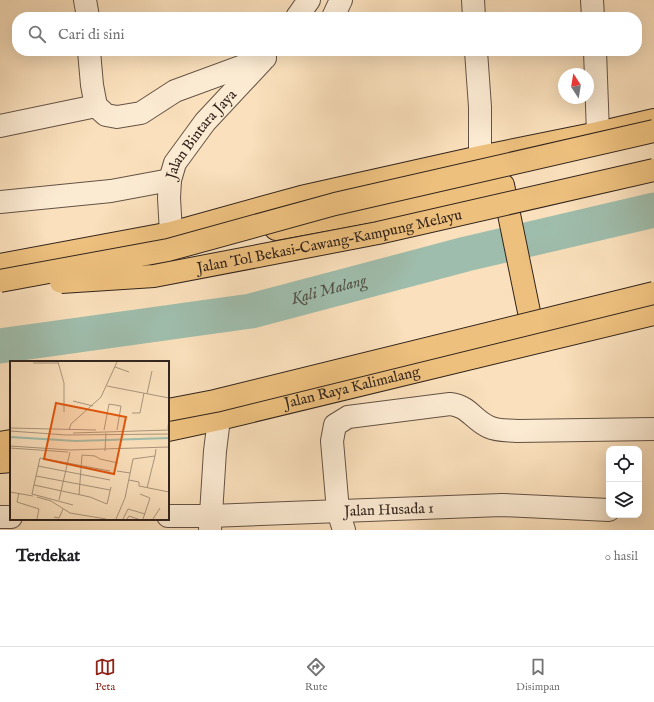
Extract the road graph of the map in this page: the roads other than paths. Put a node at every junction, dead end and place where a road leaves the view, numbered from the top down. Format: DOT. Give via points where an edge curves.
graph roads {
  1 [pos="85,0"];
  2 [pos="309,0"];
  3 [pos="341,0"];
  4 [pos="473,0"];
  5 [pos="592,0"];
  6 [pos="87,12"];
  7 [pos="301,12"];
  8 [pos="335,12"];
  9 [pos="474,12"];
  10 [pos="593,12"];
  11 [pos="265,56"];
  12 [pos="267,56"];
  13 [pos="476,56"];
  14 [pos="595,56"];
  15 [pos="90,60"];
  16 [pos="96,106"];
  17 [pos="654,120"];
  18 [pos="0,126"];
  19 [pos="654,131"];
  20 [pos="598,133"];
  21 [pos="489,156"];
  22 [pos="654,170"];
  23 [pos="170,180"];
  24 [pos="503,187"];
  25 [pos="0,202"];
  26 [pos="171,233"];
  27 [pos="0,265"];
  28 [pos="0,282"];
  29 [pos="0,286"];
  30 [pos="654,293"];
  31 [pos="654,314"];
  32 [pos="535,343"];
  33 [pos="169,410"];
  34 [pos="219,419"];
  35 [pos="654,429"];
  36 [pos="169,430"];
  37 [pos="10,441"];
  38 [pos="0,443"];
  39 [pos="10,461"];
  40 [pos="0,462"];
  41 [pos="606,510"];
  42 [pos="169,516"];
  43 [pos="341,520"];
  44 [pos="210,523"];
  1 -- 6 [label="street"];
  2 -- 7 [label="street"];
  3 -- 8 [label="street"];
  4 -- 9 [label="street"];
  5 -- 10 [label="street"];
  11 -- 16 [label="street" via="175,91 141,113 117,118 106,115"];
  12 -- 23 [label="street, Jalan Bintara Jaya" via="186,146 175,163"];
  13 -- 21 [label="street" via="480,107"];
  14 -- 20 [label="street"];
  15 -- 16 [label="street"];
  16 -- 18 [label="street"];
  17 -- 20 [label="main road"];
  19 -- 28 [label="main road, bridge" via="335,204 168,250"];
  20 -- 21 [label="main road"];
  21 -- 24 [label="main road"];
  21 -- 26 [label="main road" via="301,197"];
  22 -- 29 [label="main road, Jalan Tol Bekasi–Cawang–Kampung Melayu, bridge" via="378,233 154,276"];
  23 -- 25 [label="street" via="111,191"];
  23 -- 26 [label="street, Jalan Bintara Jaya"];
  24 -- 26 [label="main road" via="203,242"];
  24 -- 32 [label="main road"];
  26 -- 27 [label="main road"];
  30 -- 33 [label="main road, bridge" via="216,401"];
  31 -- 32 [label="main road, Jalan Raya Kalimalang"];
  32 -- 34 [label="main road, Jalan Raya Kalimalang"];
  34 -- 36 [label="main road, Jalan Raya Kalimalang"];
  34 -- 44 [label="street"];
  35 -- 43 [label="street" via="500,430 490,427 462,406 450,404 348,417 335,425 332,441"];
  37 -- 38 [label="main road"];
  39 -- 40 [label="main road"];
  41 -- 43 [label="street, Jalan Husada 1" via="502,505"];
  42 -- 44 [label="street, Jalan Husada 1"];
  43 -- 44 [label="street, Jalan Husada 1"];
}
